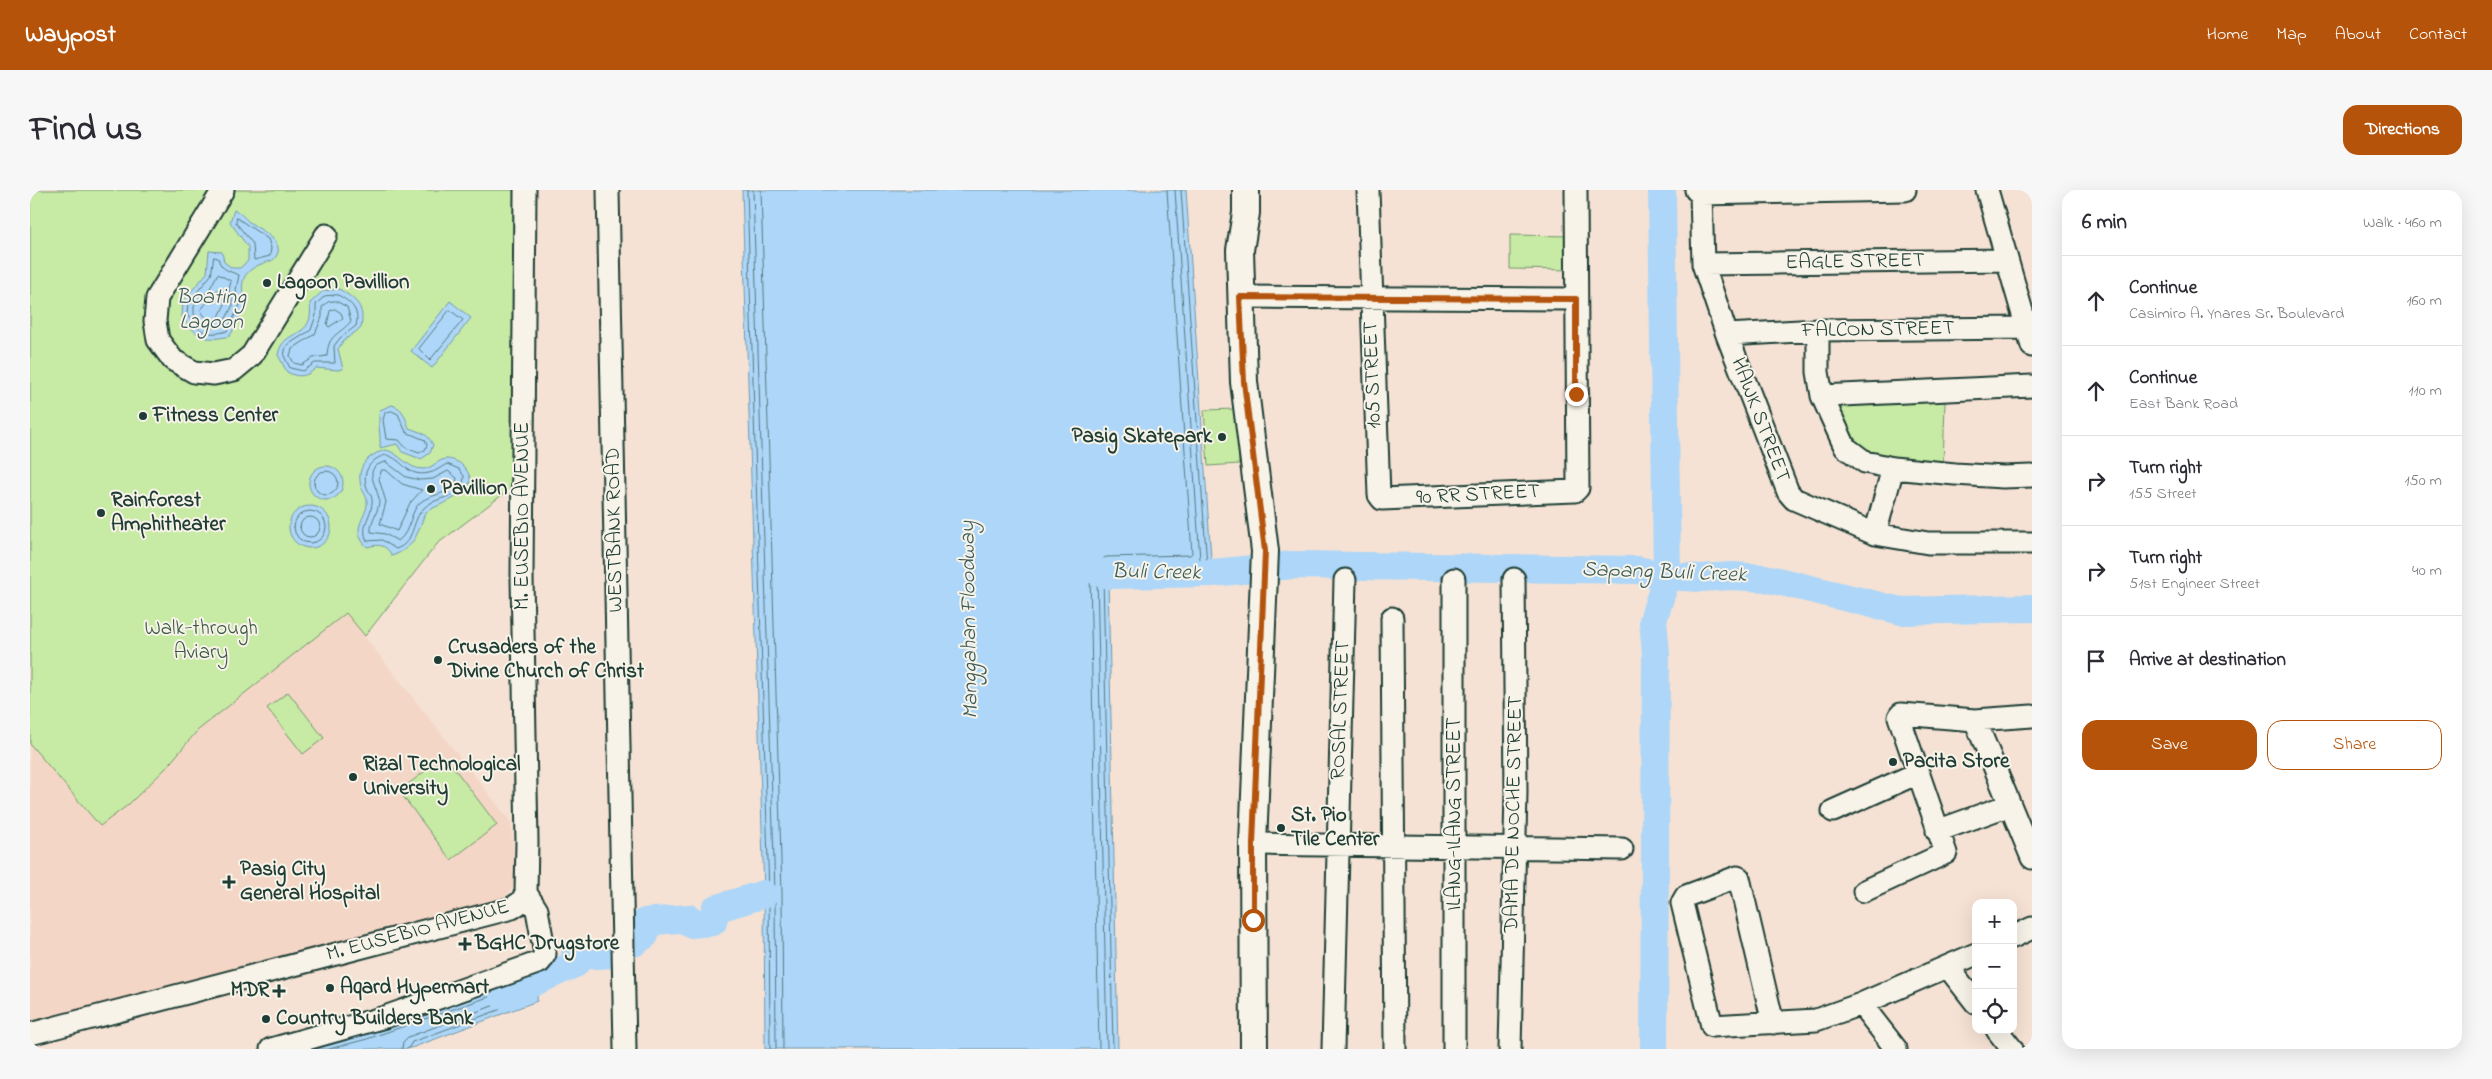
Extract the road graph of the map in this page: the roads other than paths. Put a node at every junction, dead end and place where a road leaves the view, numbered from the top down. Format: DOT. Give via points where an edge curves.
graph roads {
  1 [pos="223,190"];
  2 [pos="525,190"];
  3 [pos="608,190"];
  4 [pos="1228,190"];
  5 [pos="1246,190"];
  6 [pos="1368,190"];
  7 [pos="1576,190"];
  8 [pos="1905,190"];
  9 [pos="1987,190"];
  10 [pos="1698,192"];
  11 [pos="326,235"];
  12 [pos="1240,250"];
  13 [pos="2006,260"];
  14 [pos="1703,264"];
  15 [pos="1240,297"];
  16 [pos="1371,299"];
  17 [pos="1576,299"];
  18 [pos="1818,330"];
  19 [pos="1727,334"];
  20 [pos="2030,337"];
  21 [pos="2032,386"];
  22 [pos="1822,396"];
  23 [pos="1894,468"];
  24 [pos="2032,476"];
  25 [pos="1382,500"];
  26 [pos="1875,534"];
  27 [pos="2032,543"];
  28 [pos="1454,579"];
  29 [pos="1514,579"];
  30 [pos="1345,580"];
  31 [pos="1392,618"];
  32 [pos="2032,716"];
  33 [pos="1975,720"];
  34 [pos="1918,773"];
  35 [pos="2009,805"];
  36 [pos="1833,811"];
  37 [pos="1937,831"];
  38 [pos="1253,844"];
  39 [pos="1337,846"];
  40 [pos="1394,846"];
  41 [pos="1455,847"];
  42 [pos="1514,848"];
  43 [pos="1622,848"];
  44 [pos="2032,858"];
  45 [pos="1864,891"];
  46 [pos="526,893"];
  47 [pos="2032,928"];
  48 [pos="2017,935"];
  49 [pos="1972,956"];
  50 [pos="1948,967"];
  51 [pos="1972,998"];
  52 [pos="1860,1004"];
  53 [pos="1773,1023"];
  54 [pos="30,1034"];
  55 [pos="2000,1034"];
  56 [pos="271,1049"];
  57 [pos="625,1049"];
  58 [pos="1254,1049"];
  59 [pos="1333,1049"];
  60 [pos="1396,1049"];
  61 [pos="1454,1049"];
  62 [pos="1510,1049"];
  63 [pos="1896,1049"];
  64 [pos="2012,1049"];
  1 -- 11 [label="street" via="158,298 155,321 158,340 173,360 194,372 214,374 234,370 252,356"];
  2 -- 46 [label="street, M. EUSEBIO AVENUE" via="522,586"];
  3 -- 57 [label="street, WESTBANK ROAD"];
  4 -- 12 [label="main road" via="1229,215"];
  5 -- 12 [label="main road"];
  6 -- 16 [label="street, 105 STREET"];
  7 -- 17 [label="street"];
  8 -- 10 [label="street"];
  9 -- 13 [label="street"];
  10 -- 14 [label="street, HAWK STREET"];
  12 -- 15 [label="main road"];
  13 -- 14 [label="street, EAGLE STREET"];
  13 -- 20 [label="street"];
  14 -- 19 [label="street, HAWK STREET"];
  15 -- 16 [label="street"];
  15 -- 38 [label="main road" via="1244,382 1265,551"];
  16 -- 17 [label="street"];
  16 -- 25 [label="street, 105 STREET" via="1375,446"];
  17 -- 25 [label="street, 90 RR STREET" via="1579,484 1575,491"];
  18 -- 19 [label="street, FALCON STREET"];
  18 -- 20 [label="street, FALCON STREET"];
  18 -- 22 [label="street" via="1818,372"];
  19 -- 26 [label="street, HAWK STREET" via="1788,492 1794,498"];
  21 -- 22 [label="street"];
  22 -- 23 [label="street" via="1845,447 1865,462"];
  23 -- 24 [label="street" via="2003,477"];
  23 -- 26 [label="street"];
  26 -- 27 [label="street, HAWK STREET" via="1928,543"];
  28 -- 41 [label="street, ILANG-ILANG STREET"];
  29 -- 42 [label="street, DAMA DE NOCHE STREET"];
  30 -- 39 [label="street, ROSAL STREET"];
  31 -- 40 [label="street"];
  32 -- 33 [label="street"];
  33 -- 34 [label="street" via="1901,714 1899,717"];
  33 -- 35 [label="street"];
  34 -- 36 [label="street"];
  34 -- 37 [label="street"];
  35 -- 37 [label="street"];
  35 -- 44 [label="street"];
  37 -- 45 [label="street" via="1945,854"];
  38 -- 39 [label="street"];
  38 -- 58 [label="main road"];
  39 -- 40 [label="street"];
  39 -- 59 [label="street, ROSAL STREET"];
  40 -- 41 [label="street"];
  40 -- 60 [label="street"];
  41 -- 42 [label="street"];
  41 -- 61 [label="street, ILANG-ILANG STREET"];
  42 -- 43 [label="street"];
  42 -- 62 [label="street, DAMA DE NOCHE STREET"];
  46 -- 54 [label="street, M. EUSEBIO AVENUE" via="512,908"];
  46 -- 56 [label="street" via="537,910 545,954 540,962 385,1017"];
  47 -- 48 [label="street"];
  49 -- 50 [label="street"];
  50 -- 51 [label="street"];
  50 -- 52 [label="street"];
  52 -- 53 [label="street" via="1816,1020"];
  52 -- 63 [label="street"];
  53 -- 53 [label="street" via="1739,878 1686,896 1682,903 1712,1026"];
  55 -- 64 [label="street"];
}
